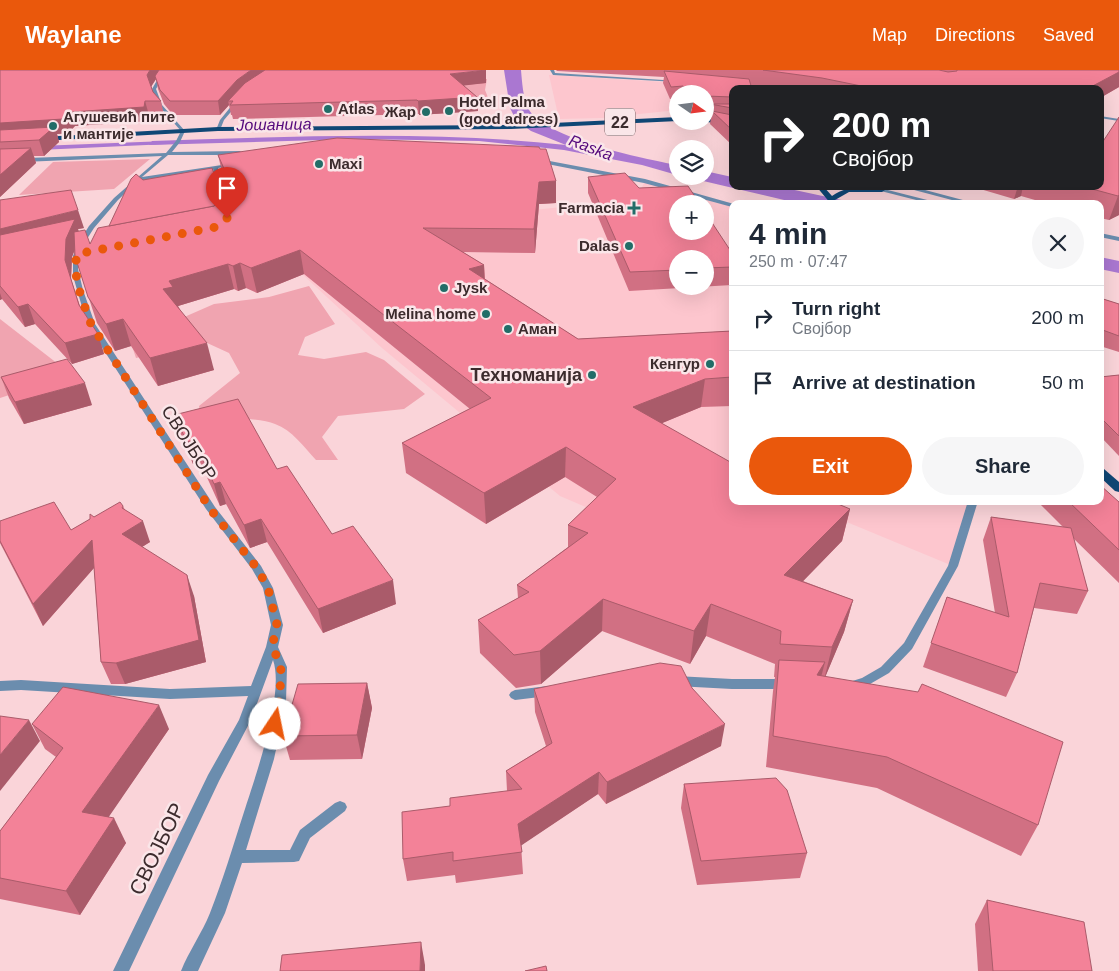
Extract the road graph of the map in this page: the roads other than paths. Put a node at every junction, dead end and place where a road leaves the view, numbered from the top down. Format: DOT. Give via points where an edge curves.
graph roads {
  1 [pos="172,70"];
  2 [pos="553,72"];
  3 [pos="684,82"];
  4 [pos="243,97"];
  5 [pos="669,118"];
  6 [pos="1104,118"];
  7 [pos="1119,120"];
  8 [pos="714,122"];
  9 [pos="729,124"];
  10 [pos="218,129"];
  11 [pos="183,134"];
  12 [pos="38,139"];
  13 [pos="245,153"];
  14 [pos="167,154"];
  15 [pos="0,161"];
  16 [pos="535,161"];
  17 [pos="223,165"];
  18 [pos="215,167"];
  19 [pos="135,180"];
  20 [pos="822,190"];
  21 [pos="850,190"];
  22 [pos="882,190"];
  23 [pos="918,190"];
  24 [pos="831,200"];
  25 [pos="834,200"];
  26 [pos="923,200"];
  27 [pos="959,200"];
  28 [pos="729,204"];
  29 [pos="227,218"];
  30 [pos="1104,236"];
  31 [pos="1119,239"];
  32 [pos="1104,475"];
  33 [pos="1119,488"];
  34 [pos="972,505"];
  35 [pos="272,647"];
  36 [pos="666,680"];
  37 [pos="793,684"];
  38 [pos="0,686"];
  39 [pos="843,688"];
  40 [pos="561,689"];
  41 [pos="255,691"];
  42 [pos="515,695"];
  43 [pos="340,807"];
  44 [pos="237,857"];
  45 [pos="121,971"];
  46 [pos="189,971"];
  1 -- 11 [label="street" via="161,76 154,89 160,105"];
  2 -- 3 [label="street"];
  4 -- 10 [label="street"];
  5 -- 10 [label="main road, 22" via="511,127"];
  6 -- 7 [label="street"];
  8 -- 9 [label="main road"];
  10 -- 11 [label="main road, 22"];
  11 -- 12 [label="main road, 22"];
  11 -- 14 [label="street, СВОЈБОР"];
  13 -- 14 [label="street"];
  14 -- 15 [label="street"];
  14 -- 19 [label="street, СВОЈБОР"];
  16 -- 28 [label="street" via="645,181"];
  17 -- 18 [label="street"];
  18 -- 19 [label="street"];
  18 -- 29 [label="street" via="225,193"];
  19 -- 35 [label="street, СВОЈБОР" via="83,232 82,253 74,267 80,295 91,324 211,510 257,568 268,588 277,625"];
  20 -- 24 [label="main road"];
  21 -- 25 [label="main road" via="836,194"];
  22 -- 26 [label="street"];
  23 -- 27 [label="street"];
  30 -- 31 [label="street"];
  32 -- 33 [label="main road"];
  34 -- 39 [label="street" via="953,566 908,646 885,670 866,681"];
  35 -- 41 [label="street, СВОЈБОР"];
  35 -- 44 [label="street" via="281,665 280,695 272,739"];
  36 -- 37 [label="street"];
  38 -- 41 [label="street" via="170,694"];
  40 -- 42 [label="street"];
  41 -- 45 [label="street, СВОЈБОР" via="245,720 213,779"];
  43 -- 44 [label="street" via="305,834 294,856"];
  44 -- 46 [label="street" via="204,947"];
}
